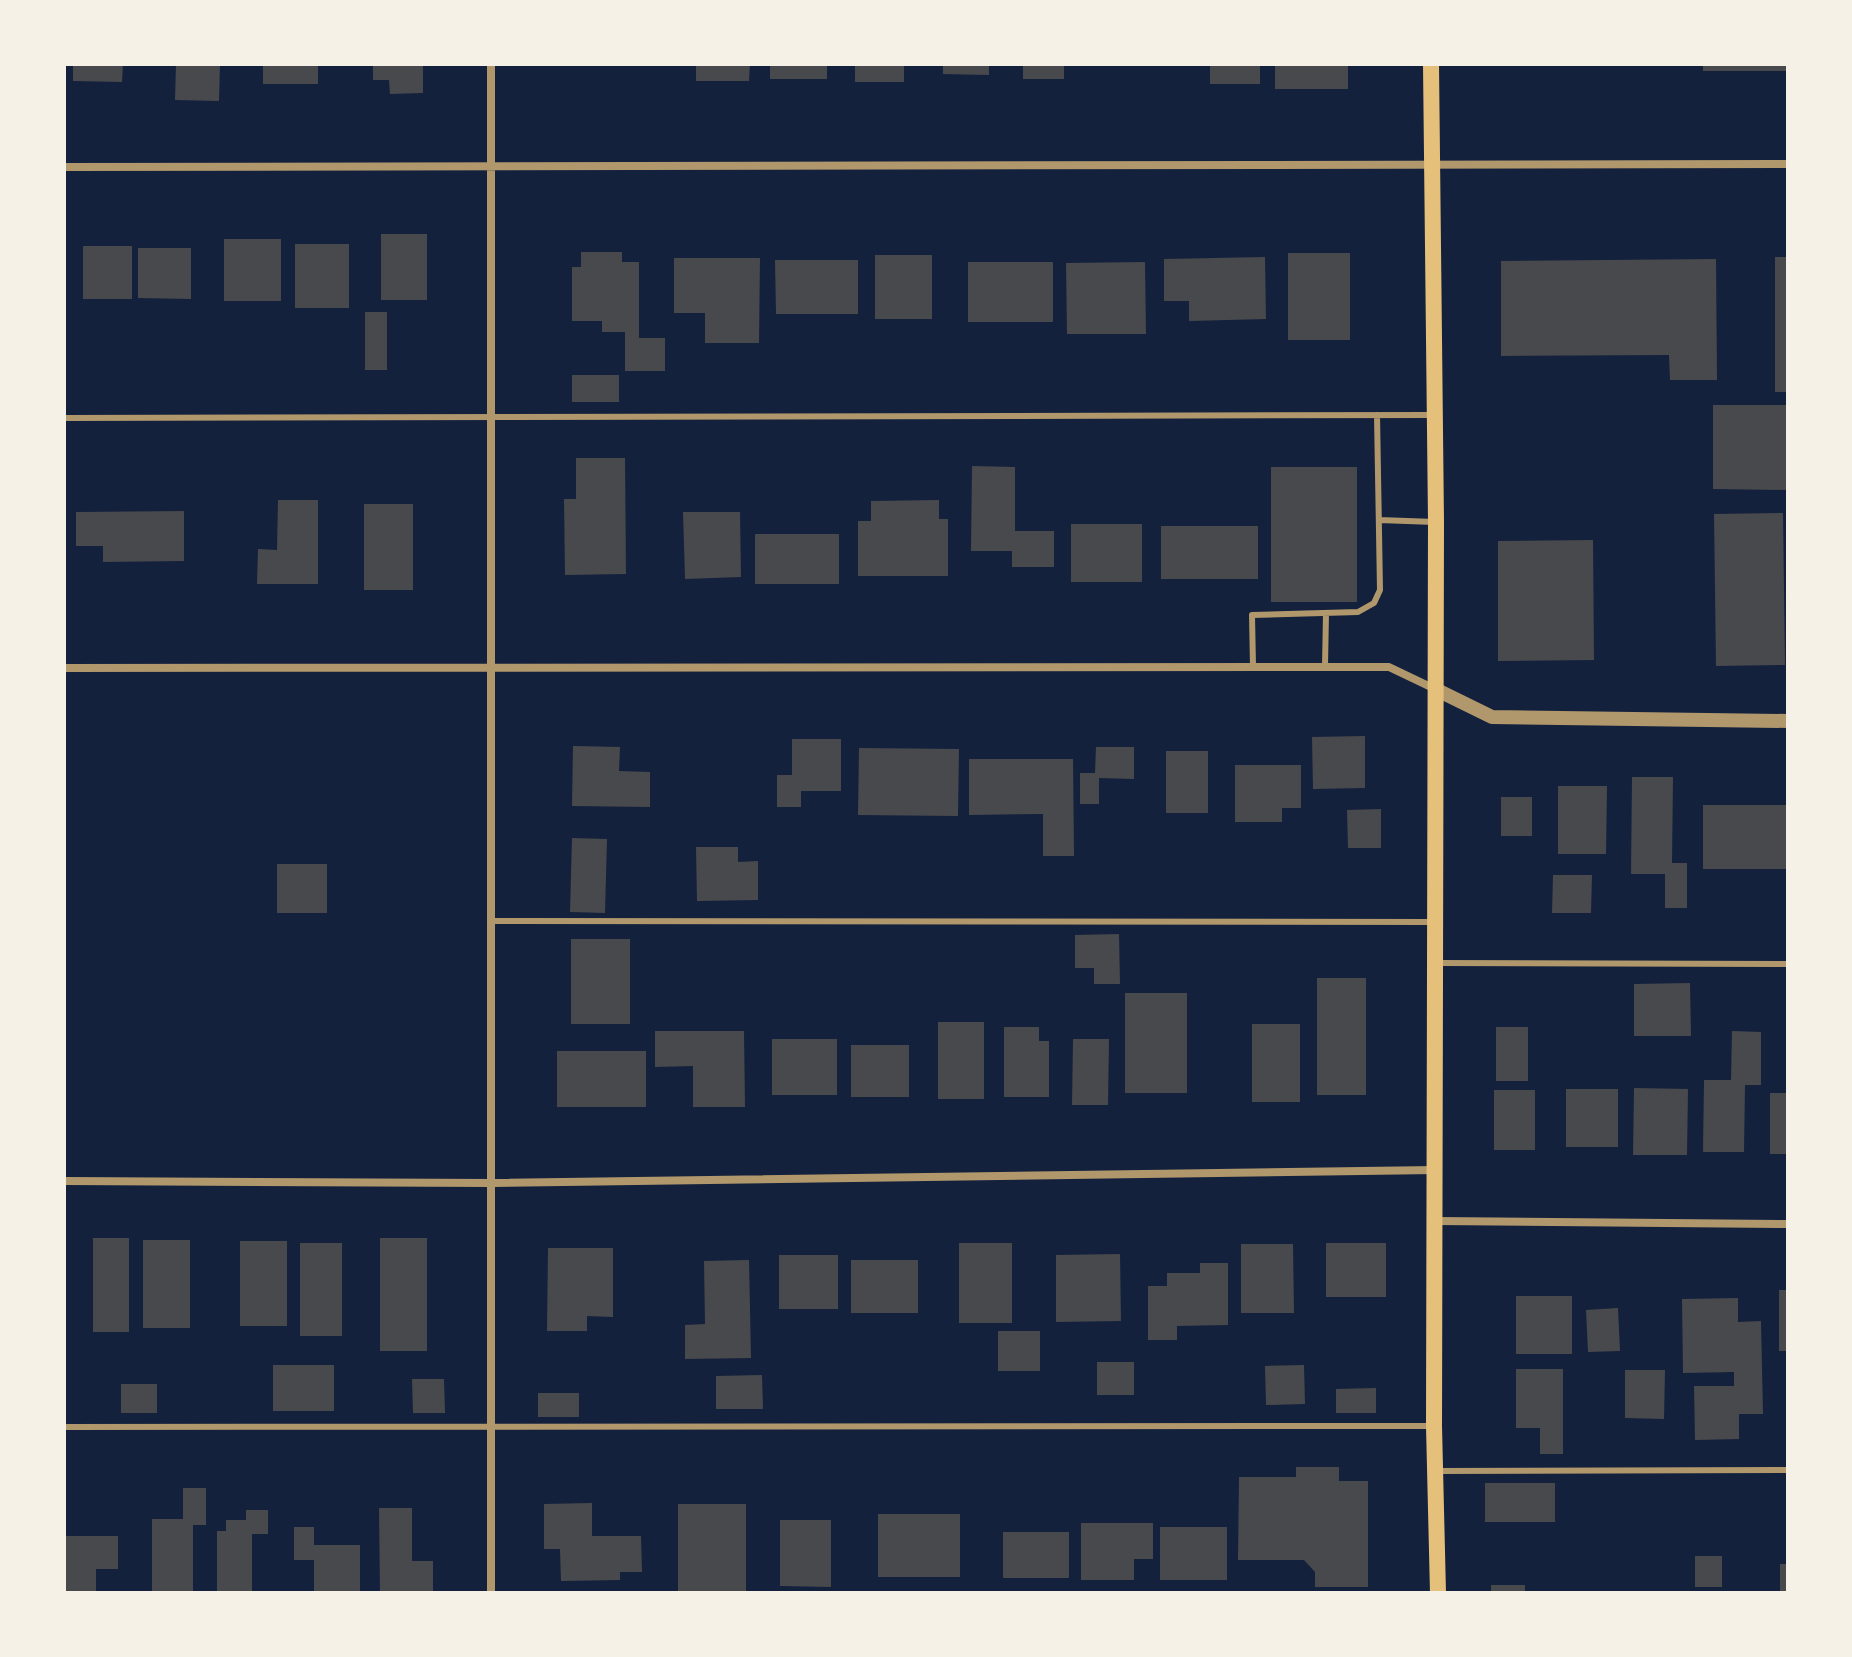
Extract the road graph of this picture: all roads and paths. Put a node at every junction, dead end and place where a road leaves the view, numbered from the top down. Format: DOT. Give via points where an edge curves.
graph roads {
  1 [pos="491,64"];
  2 [pos="1431,64"];
  3 [pos="1431,164"];
  4 [pos="1788,164"];
  5 [pos="64,167"];
  6 [pos="490,167"];
  7 [pos="1377,415"];
  8 [pos="1435,415"];
  9 [pos="491,417"];
  10 [pos="64,418"];
  11 [pos="1379,520"];
  12 [pos="1436,522"];
  13 [pos="1326,613"];
  14 [pos="1325,666"];
  15 [pos="1253,667"];
  16 [pos="64,668"];
  17 [pos="489,668"];
  18 [pos="1435,689"];
  19 [pos="1788,721"];
  20 [pos="491,921"];
  21 [pos="1435,922"];
  22 [pos="1436,963"];
  23 [pos="1788,964"];
  24 [pos="1436,1170"];
  25 [pos="64,1181"];
  26 [pos="493,1183"];
  27 [pos="1436,1221"];
  28 [pos="1788,1224"];
  29 [pos="1434,1426"];
  30 [pos="64,1427"];
  31 [pos="493,1427"];
  32 [pos="1788,1470"];
  33 [pos="1434,1471"];
  34 [pos="491,1593"];
  35 [pos="1438,1593"];
  1 -- 6 [label="street"];
  2 -- 3 [label="main road"];
  3 -- 4 [label="street"];
  3 -- 6 [label="street"];
  3 -- 8 [label="main road"];
  5 -- 6 [label="street"];
  6 -- 9 [label="street"];
  7 -- 8 [label="lane"];
  7 -- 9 [label="lane"];
  7 -- 11 [label="lane"];
  8 -- 12 [label="main road"];
  9 -- 10 [label="lane"];
  9 -- 17 [label="street"];
  11 -- 12 [label="lane"];
  11 -- 13 [label="lane" via="1380,590 1374,603 1358,612"];
  12 -- 18 [label="main road"];
  13 -- 14 [label="lane"];
  13 -- 15 [label="lane" via="1252,615"];
  14 -- 15 [label="street"];
  14 -- 18 [label="street" via="1389,667"];
  15 -- 17 [label="street"];
  16 -- 17 [label="street"];
  17 -- 20 [label="street"];
  18 -- 19 [label="street" via="1492,717"];
  18 -- 21 [label="main road"];
  20 -- 21 [label="lane"];
  20 -- 26 [label="street"];
  21 -- 22 [label="main road"];
  22 -- 23 [label="lane"];
  22 -- 24 [label="main road"];
  24 -- 26 [label="street"];
  24 -- 27 [label="main road"];
  25 -- 26 [label="street"];
  26 -- 31 [label="street"];
  27 -- 28 [label="street"];
  27 -- 29 [label="main road"];
  29 -- 31 [label="lane"];
  29 -- 33 [label="main road"];
  30 -- 31 [label="lane"];
  31 -- 34 [label="street"];
  32 -- 33 [label="lane"];
  33 -- 35 [label="main road"];
}
